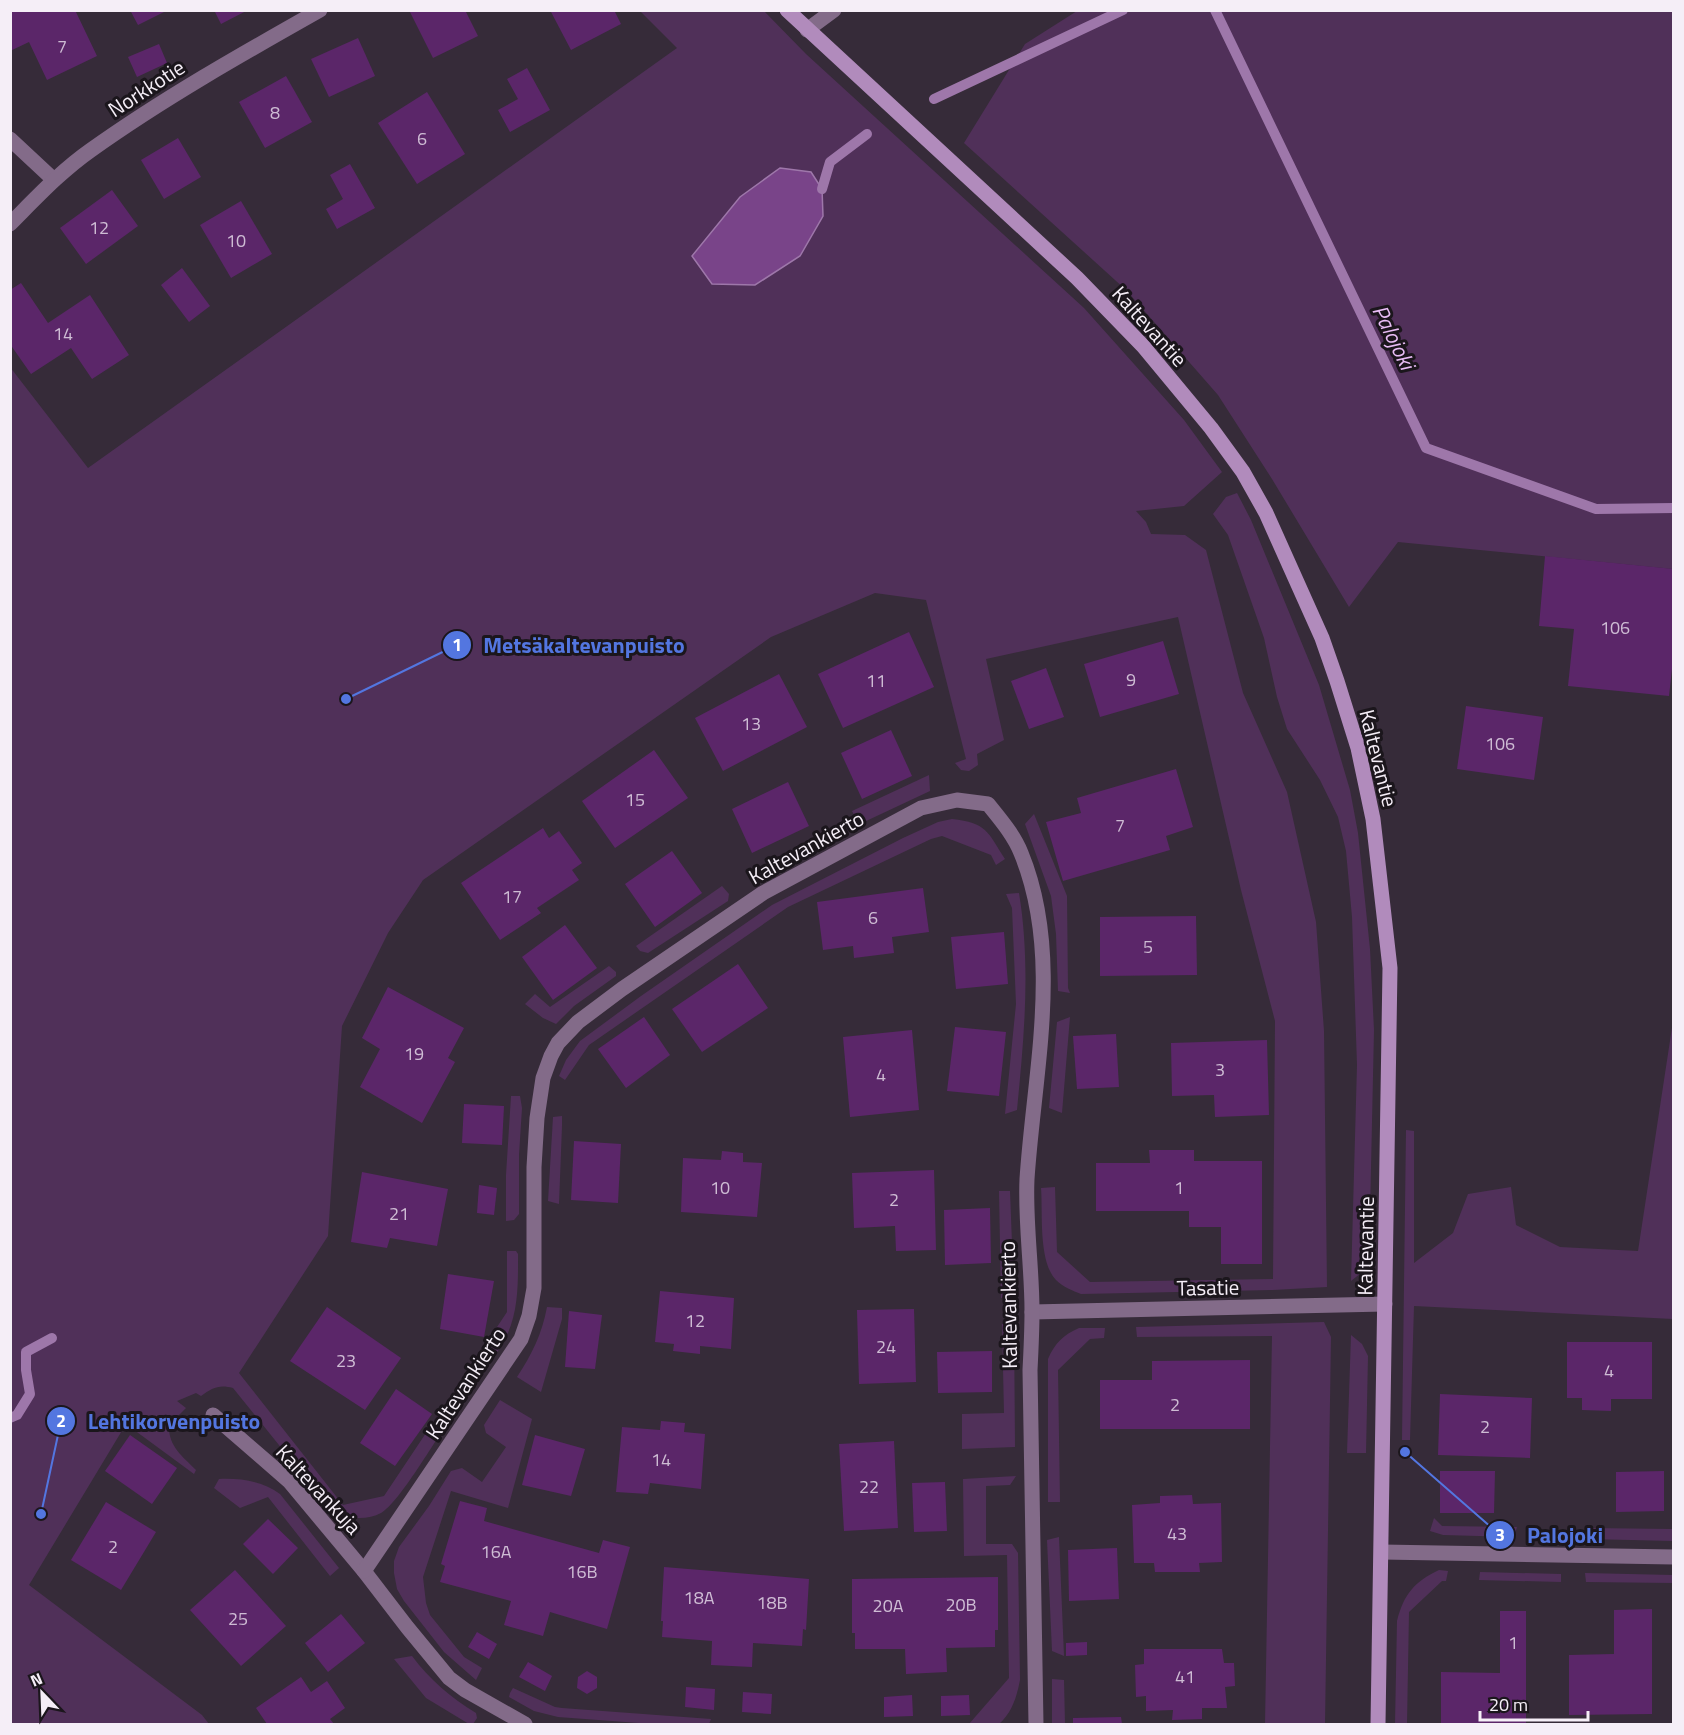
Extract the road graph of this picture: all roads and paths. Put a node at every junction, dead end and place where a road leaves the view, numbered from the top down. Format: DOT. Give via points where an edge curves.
graph roads {
  1 [pos="320,10"];
  2 [pos="787,10"];
  3 [pos="834,10"];
  4 [pos="807,30"];
  5 [pos="10,139"];
  6 [pos="54,180"];
  7 [pos="10,224"];
  8 [pos="1385,1304"];
  9 [pos="1032,1312"];
  10 [pos="213,1415"];
  11 [pos="1382,1552"];
  12 [pos="1674,1557"];
  13 [pos="364,1570"];
  14 [pos="525,1725"];
  15 [pos="1036,1725"];
  16 [pos="1378,1725"];
  1 -- 6 [label="street, Norkkotie" via="205,74 90,151"];
  2 -- 4 [label="street, Kaltevantie"];
  3 -- 4 [label="street"];
  4 -- 8 [label="street, Kaltevantie" via="1077,278 1143,346 1211,428 1266,513 1322,638 1358,748 1373,819 1390,968"];
  5 -- 6 [label="street"];
  6 -- 7 [label="street, Norkkotie"];
  8 -- 9 [label="street, Tasatie"];
  8 -- 11 [label="street, Kaltevantie"];
  9 -- 13 [label="street, Kaltevankierto" via="1027,1184 1043,991 1042,937 1035,894 1010,832 988,804 957,800 921,808 763,893 622,989 558,1042 543,1078 537,1118 534,1288 521,1339"];
  9 -- 15 [label="street, Kaltevankierto"];
  10 -- 13 [label="street, Kaltevankuja" via="289,1480"];
  11 -- 12 [label="street"];
  11 -- 16 [label="street, Kaltevantie"];
  13 -- 14 [label="street" via="449,1678"];
}
